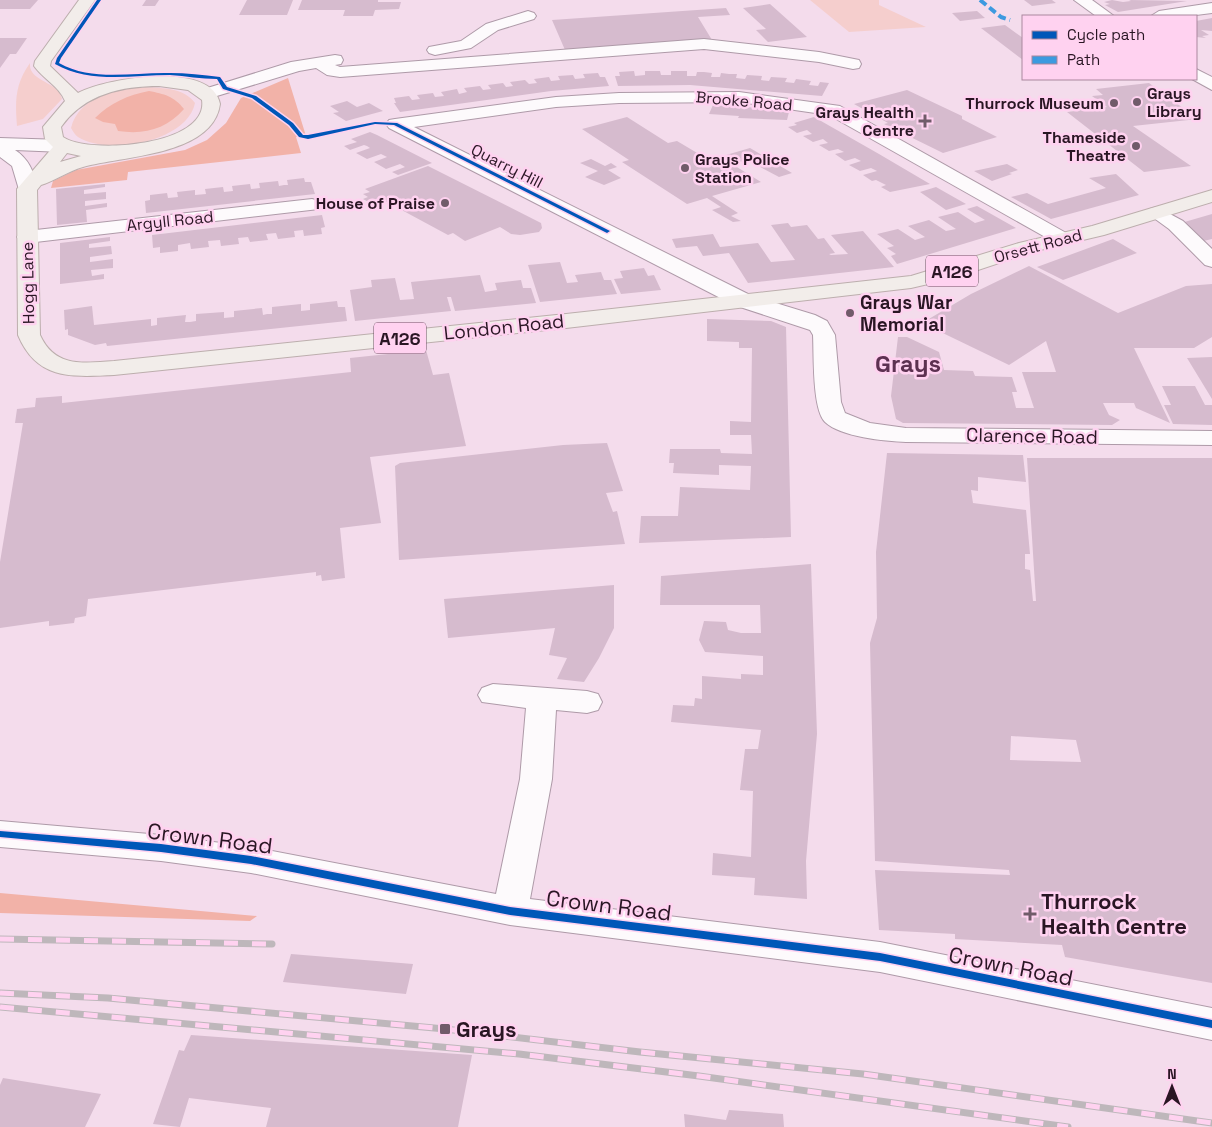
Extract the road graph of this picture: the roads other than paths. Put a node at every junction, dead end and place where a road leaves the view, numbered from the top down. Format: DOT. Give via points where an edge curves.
graph roads {
  1 [pos="87,0"];
  2 [pos="1082,0"];
  3 [pos="1212,8"];
  4 [pos="1104,15"];
  5 [pos="1166,15"];
  6 [pos="528,16"];
  7 [pos="318,62"];
  8 [pos="853,64"];
  9 [pos="51,75"];
  10 [pos="1197,75"];
  11 [pos="127,83"];
  12 [pos="1212,85"];
  13 [pos="207,94"];
  14 [pos="74,102"];
  15 [pos="56,120"];
  16 [pos="395,124"];
  17 [pos="0,133"];
  18 [pos="0,144"];
  19 [pos="63,146"];
  20 [pos="140,149"];
  21 [pos="0,150"];
  22 [pos="27,188"];
  23 [pos="1212,196"];
  24 [pos="312,205"];
  25 [pos="1157,213"];
  26 [pos="27,237"];
  27 [pos="1061,238"];
  28 [pos="1212,260"];
  29 [pos="742,300"];
  30 [pos="57,365"];
  31 [pos="1212,438"];
  32 [pos="493,695"];
  33 [pos="541,698"];
  34 [pos="586,702"];
  35 [pos="0,834"];
  36 [pos="510,911"];
  37 [pos="1212,1024"];
  1 -- 9 [label="main road" via="43,61 42,66"];
  2 -- 4 [label="street"];
  3 -- 5 [label="street"];
  6 -- 7 [label="street" via="492,27 478,39 444,50"];
  7 -- 8 [label="street" via="340,72 704,44 820,57"];
  7 -- 13 [label="street"];
  9 -- 11 [label="main road"];
  9 -- 14 [label="main road" via="68,88"];
  10 -- 12 [label="street"];
  11 -- 13 [label="main road" via="178,83"];
  11 -- 14 [label="main road" via="108,87"];
  13 -- 20 [label="main road" via="211,107 201,124 178,139"];
  14 -- 15 [label="main road"];
  15 -- 17 [label="street" via="39,127"];
  15 -- 19 [label="main road" via="52,134"];
  16 -- 27 [label="street, Brooke Road" via="556,102 619,98 738,98 834,110"];
  16 -- 29 [label="street, Quarry Hill"];
  18 -- 19 [label="street"];
  19 -- 20 [label="main road"];
  19 -- 22 [label="main road"];
  20 -- 22 [label="main road" via="57,168"];
  21 -- 22 [label="street, Hogg Lane" via="22,164"];
  22 -- 26 [label="main road, Hogg Lane / A126"];
  23 -- 25 [label="main road, Orsett Road / A126"];
  24 -- 26 [label="street, Argyll Road"];
  25 -- 27 [label="main road, Orsett Road / A126"];
  25 -- 28 [label="street" via="1176,225"];
  26 -- 30 [label="main road, Hogg Lane / A126" via="30,335 38,354"];
  27 -- 29 [label="main road, Orsett Road / A126" via="911,282"];
  29 -- 30 [label="main road, London Road / A126" via="114,368"];
  29 -- 31 [label="street, Clarence Road" via="819,326 824,335 829,402 834,418 853,428 906,435"];
  32 -- 33 [label="street"];
  33 -- 34 [label="street"];
  33 -- 36 [label="street" via="542,726 537,770"];
  35 -- 36 [label="street, Crown Road" via="161,848 251,860"];
  36 -- 37 [label="street, Crown Road" via="880,957"];
}
